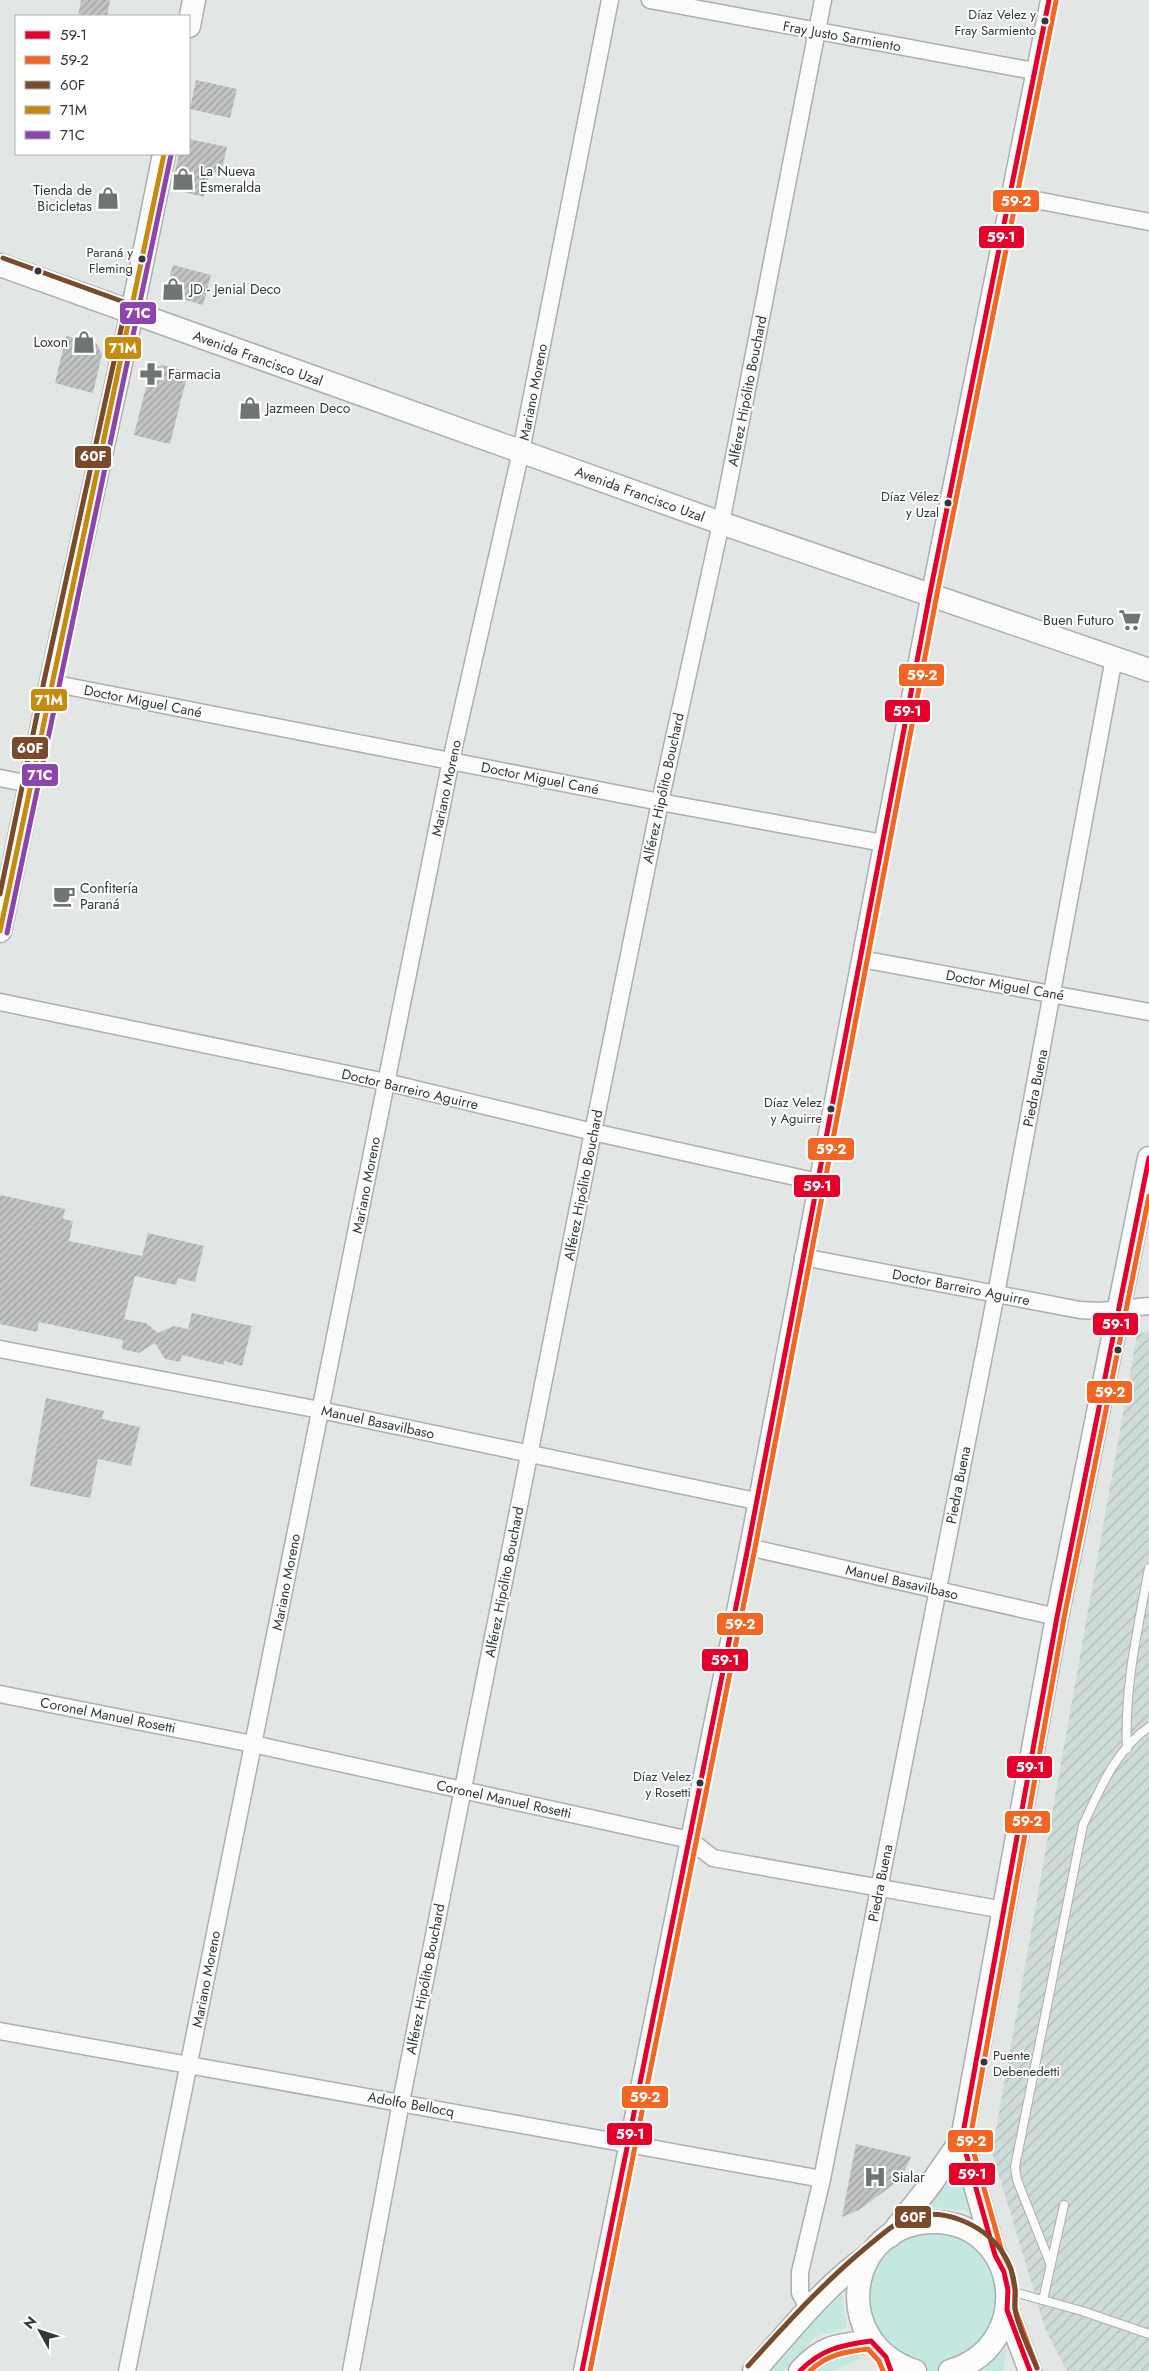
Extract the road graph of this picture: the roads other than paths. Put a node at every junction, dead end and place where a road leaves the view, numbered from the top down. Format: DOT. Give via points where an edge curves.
graph roads {
  1 [pos="194,0"];
  2 [pos="610,0"];
  3 [pos="650,0"];
  4 [pos="823,0"];
  5 [pos="1049,0"];
  6 [pos="190,21"];
  7 [pos="817,31"];
  8 [pos="1034,71"];
  9 [pos="164,155"];
  10 [pos="1010,195"];
  11 [pos="1149,222"];
  12 [pos="0,265"];
  13 [pos="132,313"];
  14 [pos="522,451"];
  15 [pos="721,523"];
  16 [pos="930,593"];
  17 [pos="1114,658"];
  18 [pos="1149,670"];
  19 [pos="50,683"];
  20 [pos="451,760"];
  21 [pos="0,778"];
  22 [pos="30,784"];
  23 [pos="660,802"];
  24 [pos="883,843"];
  25 [pos="0,931"];
  26 [pos="861,959"];
  27 [pos="1053,994"];
  28 [pos="0,1002"];
  29 [pos="1149,1012"];
  30 [pos="386,1082"];
  31 [pos="593,1132"];
  32 [pos="1149,1158"];
  33 [pos="818,1182"];
  34 [pos="803,1257"];
  35 [pos="996,1294"];
  36 [pos="1149,1306"];
  37 [pos="1120,1308"];
  38 [pos="0,1349"];
  39 [pos="320,1410"];
  40 [pos="530,1454"];
  41 [pos="756,1501"];
  42 [pos="748,1547"];
  43 [pos="1149,1568"];
  44 [pos="937,1590"];
  45 [pos="1056,1617"];
  46 [pos="0,1694"];
  47 [pos="1149,1727"];
  48 [pos="253,1744"];
  49 [pos="1127,1749"];
  50 [pos="463,1790"];
  51 [pos="690,1840"];
  52 [pos="879,1887"];
  53 [pos="1004,1910"];
  54 [pos="0,2031"];
  55 [pos="188,2065"];
  56 [pos="401,2102"];
  57 [pos="962,2139"];
  58 [pos="626,2145"];
  59 [pos="822,2179"];
  60 [pos="1064,2205"];
  61 [pos="890,2236"];
  62 [pos="874,2251"];
  63 [pos="995,2255"];
  64 [pos="1050,2263"];
  65 [pos="1008,2300"];
  66 [pos="1043,2300"];
  67 [pos="809,2309"];
  68 [pos="1149,2334"];
  69 [pos="1017,2339"];
  70 [pos="883,2356"];
  71 [pos="127,2371"];
  72 [pos="351,2371"];
  73 [pos="582,2371"];
  74 [pos="754,2371"];
  75 [pos="800,2371"];
  76 [pos="915,2371"];
  77 [pos="950,2371"];
  78 [pos="1016,2371"];
  79 [pos="1030,2371"];
  1 -- 6 [label="street"];
  2 -- 14 [label="street, Mariano Moreno"];
  3 -- 7 [label="street, Fray Justo Sarmiento"];
  4 -- 7 [label="street, Alférez Hipólito Bouchard"];
  5 -- 8 [label="street"];
  7 -- 8 [label="street, Fray Justo Sarmiento"];
  7 -- 15 [label="street, Alférez Hipólito Bouchard"];
  8 -- 10 [label="street"];
  9 -- 13 [label="street"];
  10 -- 11 [label="street"];
  10 -- 16 [label="street"];
  12 -- 13 [label="street, Avenida Francisco Uzal"];
  13 -- 14 [label="street, Avenida Francisco Uzal"];
  13 -- 19 [label="street"];
  14 -- 15 [label="street, Avenida Francisco Uzal"];
  14 -- 20 [label="street, Mariano Moreno"];
  15 -- 16 [label="street, Avenida Francisco Uzal"];
  15 -- 23 [label="street, Alférez Hipólito Bouchard"];
  16 -- 17 [label="street, Avenida Francisco Uzal"];
  16 -- 24 [label="street"];
  17 -- 18 [label="street, Avenida Francisco Uzal"];
  17 -- 27 [label="street, Piedra Buena"];
  19 -- 20 [label="street, Doctor Miguel Cané"];
  19 -- 22 [label="street"];
  20 -- 23 [label="street, Doctor Miguel Cané"];
  20 -- 30 [label="street, Mariano Moreno"];
  21 -- 22 [label="street"];
  22 -- 25 [label="street"];
  23 -- 24 [label="street, Doctor Miguel Cané"];
  23 -- 31 [label="street, Alférez Hipólito Bouchard"];
  24 -- 26 [label="street"];
  26 -- 27 [label="street, Doctor Miguel Cané"];
  26 -- 33 [label="street"];
  27 -- 29 [label="street, Doctor Miguel Cané"];
  27 -- 35 [label="street, Piedra Buena"];
  28 -- 30 [label="street, Doctor Barreiro Aguirre"];
  30 -- 31 [label="street, Doctor Barreiro Aguirre"];
  30 -- 39 [label="street, Mariano Moreno"];
  31 -- 33 [label="street, Doctor Barreiro Aguirre"];
  31 -- 40 [label="street, Alférez Hipólito Bouchard"];
  32 -- 37 [label="street"];
  33 -- 34 [label="street"];
  34 -- 35 [label="street, Doctor Barreiro Aguirre"];
  34 -- 41 [label="street"];
  35 -- 37 [label="street, Doctor Barreiro Aguirre" via="1080,1310"];
  35 -- 44 [label="street, Piedra Buena"];
  36 -- 37 [label="street, Doctor Barreiro Aguirre"];
  37 -- 45 [label="street"];
  38 -- 39 [label="street, Manuel Basavilbaso"];
  39 -- 40 [label="street, Manuel Basavilbaso"];
  39 -- 48 [label="street, Mariano Moreno"];
  40 -- 41 [label="street, Manuel Basavilbaso"];
  40 -- 50 [label="street, Alférez Hipólito Bouchard"];
  41 -- 42 [label="street"];
  42 -- 44 [label="street, Manuel Basavilbaso"];
  42 -- 51 [label="street"];
  43 -- 49 [label="lane" via="1128,1689"];
  44 -- 45 [label="street, Manuel Basavilbaso"];
  44 -- 52 [label="street, Piedra Buena"];
  45 -- 53 [label="street"];
  46 -- 48 [label="street, Coronel Manuel Rosetti"];
  47 -- 49 [label="lane"];
  48 -- 50 [label="street, Coronel Manuel Rosetti"];
  48 -- 55 [label="street, Mariano Moreno"];
  49 -- 64 [label="lane" via="1105,1778 1083,1825 1015,2167 1017,2180"];
  50 -- 51 [label="street, Coronel Manuel Rosetti"];
  50 -- 56 [label="street, Alférez Hipólito Bouchard"];
  51 -- 52 [label="street, Coronel Manuel Rosetti" via="713,1858"];
  51 -- 58 [label="street"];
  52 -- 53 [label="street, Coronel Manuel Rosetti"];
  52 -- 59 [label="street, Piedra Buena"];
  53 -- 57 [label="street"];
  54 -- 55 [label="street, Adolfo Bellocq"];
  55 -- 56 [label="street, Adolfo Bellocq"];
  55 -- 71 [label="street, Mariano Moreno"];
  56 -- 58 [label="street, Adolfo Bellocq"];
  56 -- 72 [label="street, Alférez Hipólito Bouchard"];
  57 -- 61 [label="street"];
  57 -- 63 [label="street"];
  58 -- 59 [label="street, Adolfo Bellocq"];
  58 -- 73 [label="street"];
  59 -- 67 [label="street, Piedra Buena" via="800,2272 800,2293"];
  60 -- 64 [label="lane"];
  61 -- 62 [label="street"];
  61 -- 63 [label="street" via="912,2225 935,2222 958,2227 979,2238"];
  62 -- 67 [label="street"];
  62 -- 70 [label="street" via="865,2265 858,2296 859,2312"];
  63 -- 65 [label="street" via="1004,2272"];
  64 -- 66 [label="lane"];
  65 -- 66 [label="lane"];
  65 -- 69 [label="street"];
  65 -- 77 [label="street" via="1003,2326 994,2342 968,2364"];
  66 -- 68 [label="lane"];
  67 -- 74 [label="street"];
  69 -- 78 [label="street"];
  69 -- 79 [label="street"];
  70 -- 75 [label="street" via="833,2346"];
  70 -- 76 [label="street"];
}
